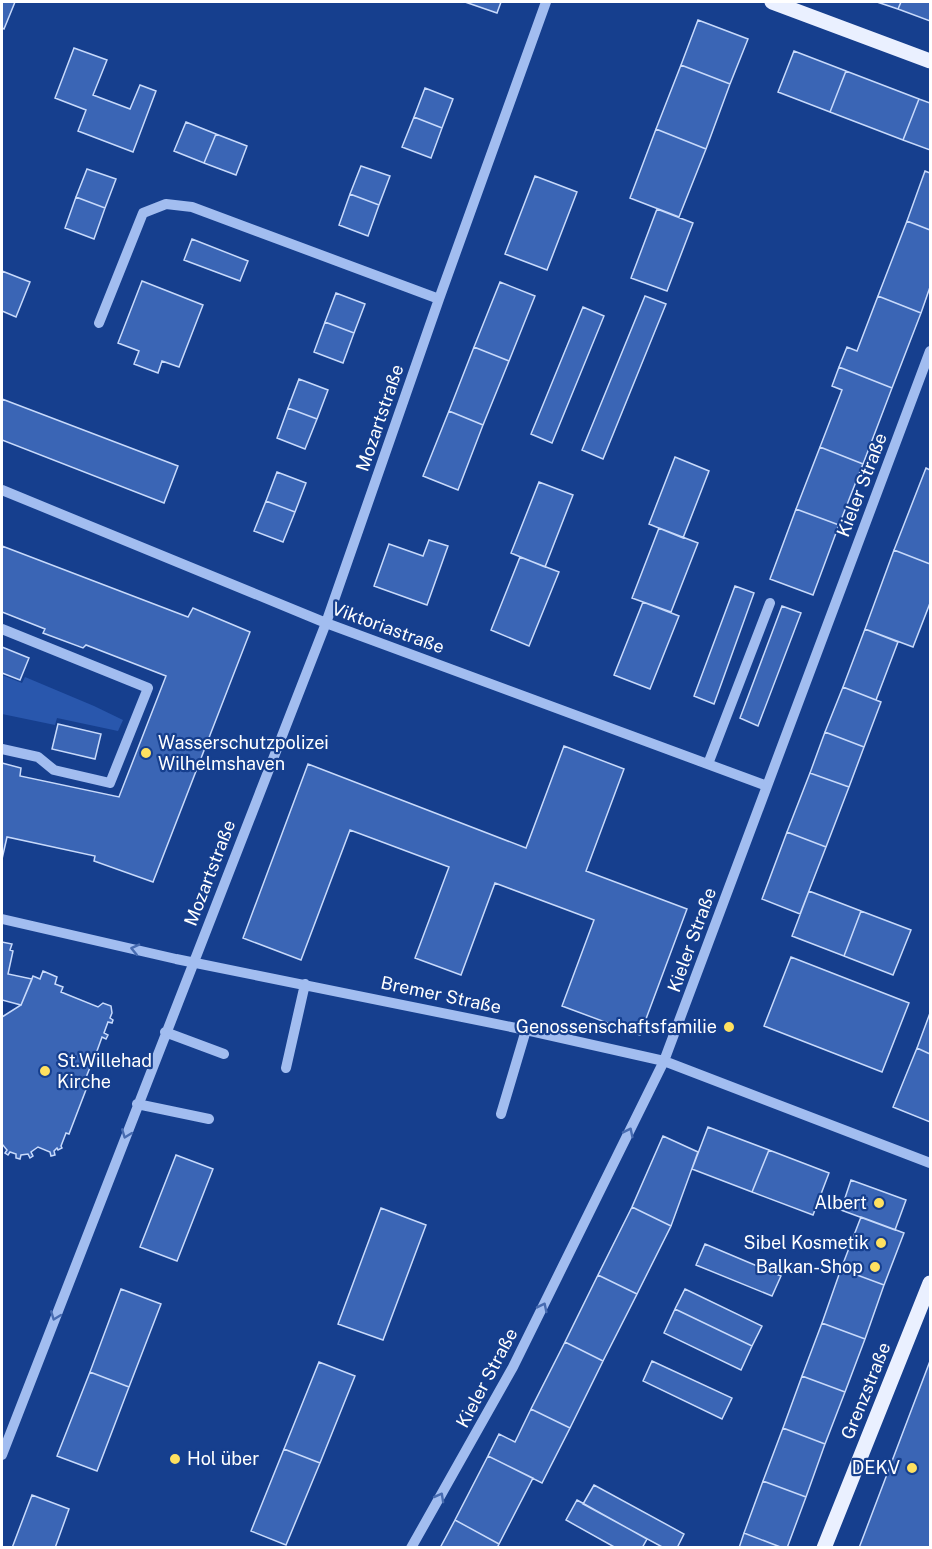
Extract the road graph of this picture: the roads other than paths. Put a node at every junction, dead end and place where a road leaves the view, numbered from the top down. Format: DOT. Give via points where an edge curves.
graph roads {
  1 [pos="546,2"];
  2 [pos="772,2"];
  3 [pos="930,61"];
  4 [pos="439,299"];
  5 [pos="99,323"];
  6 [pos="930,351"];
  7 [pos="2,490"];
  8 [pos="770,603"];
  9 [pos="326,622"];
  10 [pos="2,629"];
  11 [pos="2,749"];
  12 [pos="708,764"];
  13 [pos="766,786"];
  14 [pos="2,920"];
  15 [pos="193,962"];
  16 [pos="304,984"];
  17 [pos="526,1030"];
  18 [pos="165,1032"];
  19 [pos="224,1054"];
  20 [pos="664,1061"];
  21 [pos="286,1068"];
  22 [pos="137,1104"];
  23 [pos="501,1114"];
  24 [pos="209,1119"];
  25 [pos="930,1163"];
  26 [pos="930,1283"];
  27 [pos="2,1455"];
  28 [pos="411,1548"];
  29 [pos="824,1548"];
  1 -- 4 [label="street, Mozartstraße"];
  2 -- 3 [label="main road"];
  4 -- 5 [label="street" via="192,207 166,204 143,213"];
  4 -- 9 [label="street, Mozartstraße"];
  6 -- 13 [label="street, Kieler Straße"];
  7 -- 9 [label="street, Viktoriastraße"];
  8 -- 12 [label="street"];
  9 -- 12 [label="street, Viktoriastraße"];
  9 -- 15 [label="street, Mozartstraße"];
  10 -- 11 [label="street" via="148,688 110,783 54,770 38,756"];
  12 -- 13 [label="street, Viktoriastraße"];
  13 -- 20 [label="street, Kieler Straße"];
  15 -- 14 [label="street, Bremer Straße, one-way"];
  15 -- 16 [label="street, Bremer Straße"];
  15 -- 18 [label="street, Mozartstraße"];
  16 -- 17 [label="street, Bremer Straße"];
  16 -- 21 [label="street"];
  17 -- 20 [label="street, Bremer Straße"];
  17 -- 23 [label="street"];
  18 -- 19 [label="street"];
  18 -- 22 [label="street, Mozartstraße"];
  20 -- 25 [label="street, Bremer Straße"];
  28 -- 20 [label="street, Kieler Straße, one-way" via="513,1367"];
  22 -- 24 [label="street"];
  22 -- 27 [label="street, Mozartstraße, one-way"];
  26 -- 29 [label="main road, Grenzstraße"];
}
